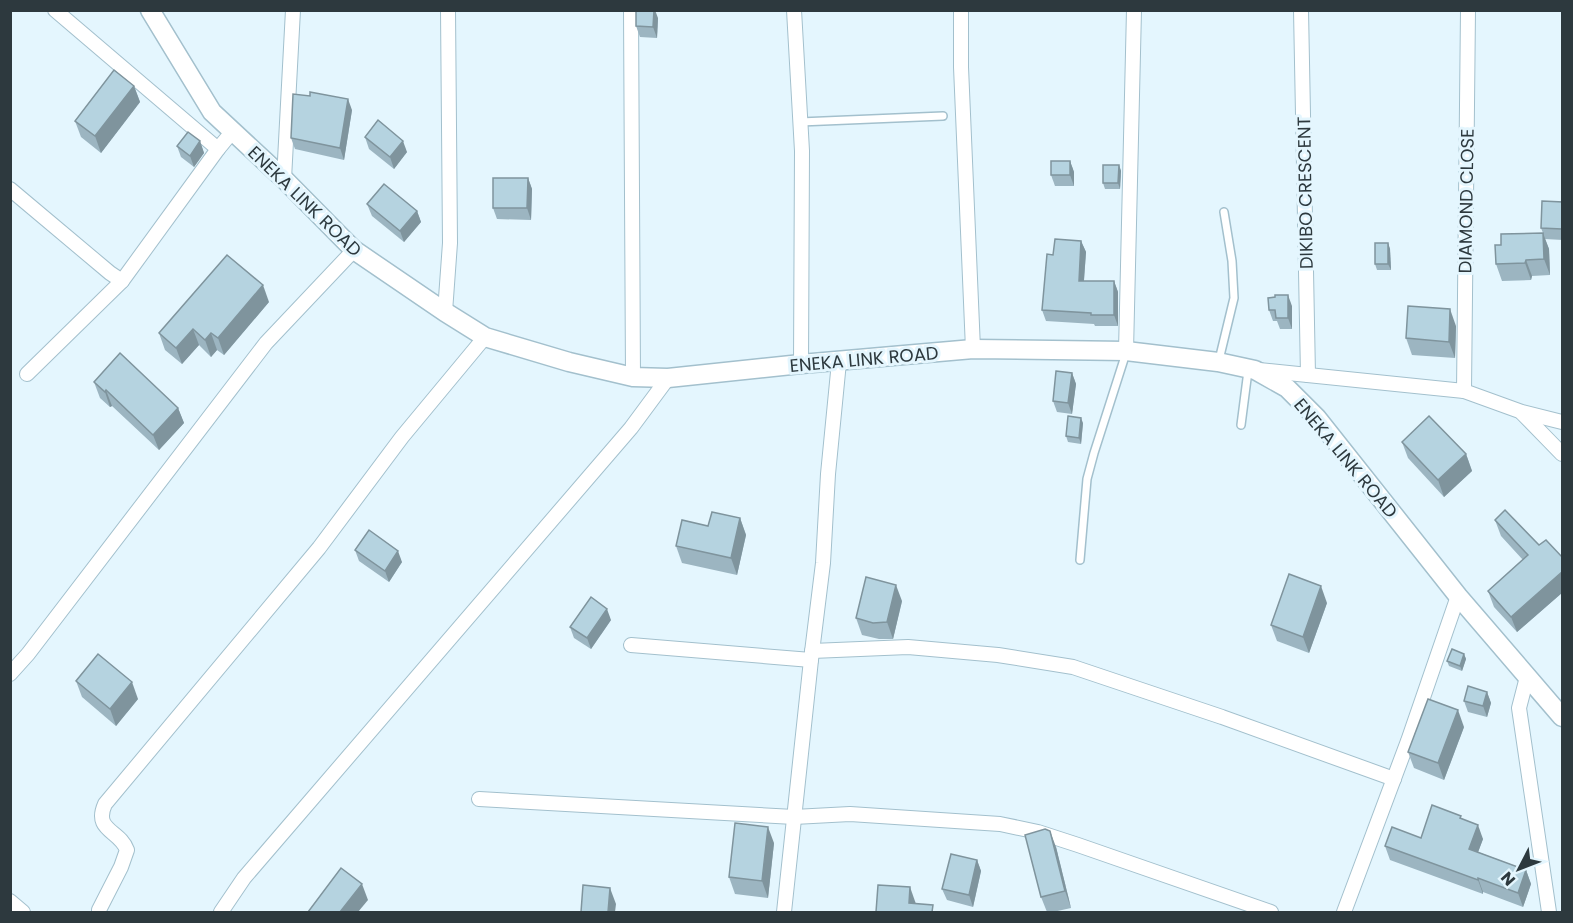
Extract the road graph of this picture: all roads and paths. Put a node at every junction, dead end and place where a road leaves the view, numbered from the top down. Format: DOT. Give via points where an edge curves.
graph roads {
  1 [pos="55,10"];
  2 [pos="150,10"];
  3 [pos="293,10"];
  4 [pos="448,10"];
  5 [pos="632,10"];
  6 [pos="794,10"];
  7 [pos="961,10"];
  8 [pos="1134,10"];
  9 [pos="1301,10"];
  10 [pos="1468,10"];
  11 [pos="943,116"];
  12 [pos="800,122"];
  13 [pos="232,132"];
  14 [pos="218,150"];
  15 [pos="284,179"];
  16 [pos="10,189"];
  17 [pos="1224,212"];
  18 [pos="354,250"];
  19 [pos="122,281"];
  20 [pos="445,312"];
  21 [pos="485,337"];
  22 [pos="972,349"];
  23 [pos="1126,351"];
  24 [pos="838,362"];
  25 [pos="1218,362"];
  26 [pos="801,364"];
  27 [pos="1252,369"];
  28 [pos="27,374"];
  29 [pos="1308,375"];
  30 [pos="633,377"];
  31 [pos="668,378"];
  32 [pos="1464,390"];
  33 [pos="1522,412"];
  34 [pos="1563,422"];
  35 [pos="1241,425"];
  36 [pos="1563,454"];
  37 [pos="1080,560"];
  38 [pos="1458,596"];
  39 [pos="631,645"];
  40 [pos="811,655"];
  41 [pos="10,674"];
  42 [pos="1527,677"];
  43 [pos="1563,717"];
  44 [pos="1394,778"];
  45 [pos="479,799"];
  46 [pos="794,817"];
  47 [pos="10,901"];
  48 [pos="99,910"];
  49 [pos="23,912"];
  50 [pos="221,912"];
  51 [pos="784,912"];
  52 [pos="1271,912"];
  53 [pos="1344,912"];
  54 [pos="1549,912"];
  1 -- 14 [label="street"];
  2 -- 13 [label="street, ENEKA LINK ROAD" via="212,112"];
  3 -- 15 [label="street"];
  4 -- 20 [label="street" via="450,243"];
  5 -- 30 [label="street"];
  6 -- 12 [label="street"];
  7 -- 22 [label="street"];
  8 -- 23 [label="street"];
  9 -- 29 [label="street, DIKIBO CRESCENT"];
  10 -- 32 [label="street, DIAMOND CLOSE"];
  11 -- 12 [label="lane"];
  12 -- 26 [label="street"];
  13 -- 14 [label="street"];
  13 -- 15 [label="street, ENEKA LINK ROAD"];
  14 -- 19 [label="street"];
  15 -- 18 [label="street, ENEKA LINK ROAD"];
  16 -- 19 [label="street"];
  17 -- 25 [label="lane" via="1234,298"];
  18 -- 20 [label="street, ENEKA LINK ROAD"];
  18 -- 41 [label="street" via="266,343"];
  19 -- 28 [label="street"];
  20 -- 21 [label="street, ENEKA LINK ROAD"];
  21 -- 30 [label="street, ENEKA LINK ROAD"];
  21 -- 48 [label="street" via="402,437 319,548 105,804 102,820 127,850"];
  22 -- 23 [label="street, ENEKA LINK ROAD"];
  22 -- 24 [label="street, ENEKA LINK ROAD"];
  23 -- 25 [label="street, ENEKA LINK ROAD"];
  23 -- 37 [label="lane" via="1087,480"];
  24 -- 26 [label="street, ENEKA LINK ROAD"];
  24 -- 40 [label="street" via="823,563"];
  25 -- 27 [label="street, ENEKA LINK ROAD"];
  26 -- 31 [label="street, ENEKA LINK ROAD"];
  27 -- 29 [label="street"];
  27 -- 35 [label="lane"];
  27 -- 38 [label="street, ENEKA LINK ROAD" via="1287,388 1317,418"];
  29 -- 32 [label="street"];
  30 -- 31 [label="street, ENEKA LINK ROAD"];
  31 -- 50 [label="street" via="631,428 244,878"];
  32 -- 33 [label="street"];
  33 -- 34 [label="street"];
  33 -- 36 [label="street"];
  38 -- 42 [label="street, ENEKA LINK ROAD"];
  38 -- 44 [label="street"];
  39 -- 40 [label="street"];
  40 -- 44 [label="street" via="908,647 1073,667"];
  40 -- 46 [label="street"];
  42 -- 43 [label="street, ENEKA LINK ROAD"];
  42 -- 54 [label="street" via="1519,708"];
  44 -- 53 [label="street"];
  45 -- 46 [label="street"];
  46 -- 51 [label="street"];
  46 -- 52 [label="street" via="850,814 1000,824 1038,832"];
  47 -- 49 [label="street"];
}
